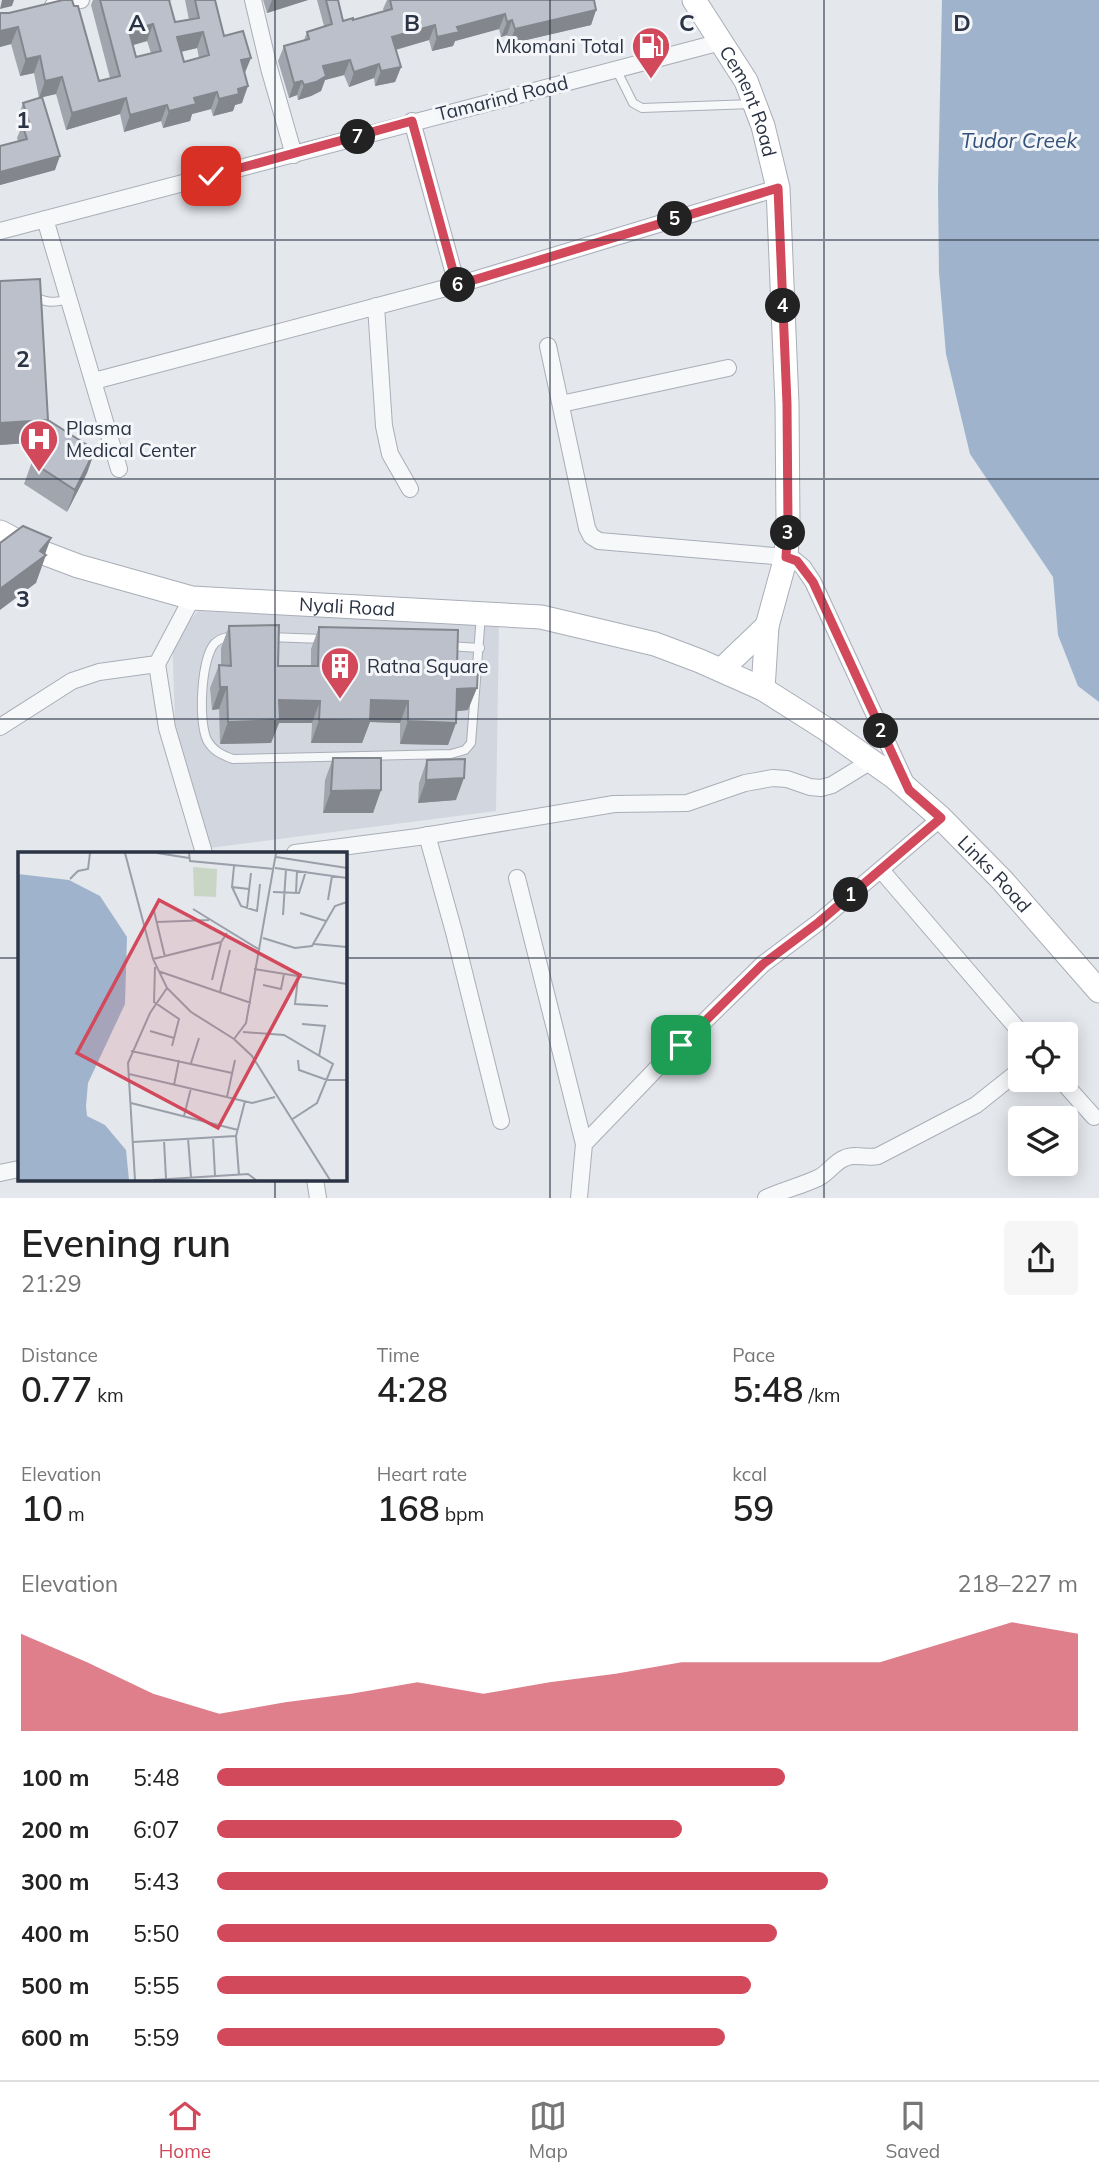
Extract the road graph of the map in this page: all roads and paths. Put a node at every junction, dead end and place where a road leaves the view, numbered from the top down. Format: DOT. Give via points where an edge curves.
graph roads {
  1 [pos="81,0"];
  2 [pos="253,0"];
  3 [pos="694,0"];
  4 [pos="33,11"];
  5 [pos="721,42"];
  6 [pos="616,69"];
  7 [pos="756,104"];
  8 [pos="412,121"];
  9 [pos="294,155"];
  10 [pos="778,188"];
  11 [pos="45,219"];
  12 [pos="0,231"];
  13 [pos="457,285"];
  14 [pos="24,288"];
  15 [pos="69,299"];
  16 [pos="376,306"];
  17 [pos="548,346"];
  18 [pos="728,368"];
  19 [pos="94,381"];
  20 [pos="561,404"];
  21 [pos="119,469"];
  22 [pos="410,489"];
  23 [pos="0,532"];
  24 [pos="786,557"];
  25 [pos="192,597"];
  26 [pos="481,614"];
  27 [pos="767,626"];
  28 [pos="247,637"];
  29 [pos="258,637"];
  30 [pos="334,639"];
  31 [pos="440,646"];
  32 [pos="480,648"];
  33 [pos="157,664"];
  34 [pos="710,666"];
  35 [pos="763,689"];
  36 [pos="0,727"];
  37 [pos="871,761"];
  38 [pos="909,790"];
  39 [pos="941,818"];
  40 [pos="427,835"];
  41 [pos="204,852"];
  42 [pos="302,852"];
  43 [pos="881,870"];
  44 [pos="517,878"];
  45 [pos="1099,991"];
  46 [pos="1012,1022"];
  47 [pos="1008,1080"];
  48 [pos="1072,1092"];
  49 [pos="1094,1117"];
  50 [pos="501,1121"];
  51 [pos="584,1144"];
  52 [pos="18,1169"];
  53 [pos="0,1172"];
  54 [pos="579,1198"];
  55 [pos="766,1198"];
  1 -- 4 [label="street"];
  2 -- 9 [label="street"];
  3 -- 5 [label="main road, Cement Road"];
  5 -- 6 [label="street, Tamarind Road"];
  5 -- 7 [label="main road, Cement Road"];
  6 -- 7 [label="lane" via="633,103 642,108"];
  6 -- 8 [label="street, Tamarind Road"];
  7 -- 10 [label="main road, Cement Road"];
  8 -- 9 [label="street, Tamarind Road"];
  8 -- 13 [label="street"];
  9 -- 11 [label="street, Tamarind Road"];
  10 -- 13 [label="street"];
  10 -- 24 [label="main road, Cement Road" via="787,430"];
  11 -- 12 [label="street, Tamarind Road"];
  11 -- 15 [label="street"];
  13 -- 16 [label="street"];
  14 -- 15 [label="lane" via="52,303"];
  15 -- 19 [label="street"];
  16 -- 19 [label="street"];
  16 -- 22 [label="street" via="384,426 390,454"];
  17 -- 20 [label="street"];
  18 -- 20 [label="street"];
  19 -- 21 [label="street"];
  20 -- 24 [label="street" via="587,528 594,539"];
  23 -- 25 [label="main road, Nyali Road" via="78,566"];
  24 -- 27 [label="main road, Cement Road"];
  24 -- 38 [label="street" via="797,561 813,582"];
  25 -- 26 [label="main road, Nyali Road"];
  25 -- 33 [label="street"];
  26 -- 32 [label="lane"];
  26 -- 34 [label="main road, Nyali Road" via="541,617 582,626 655,644"];
  27 -- 34 [label="main road"];
  27 -- 35 [label="main road, Cement Road"];
  28 -- 32 [label="lane" via="223,637 206,659 202,698 206,738 217,753 233,759 464,750 471,743 474,726"];
  29 -- 30 [label="lane"];
  31 -- 32 [label="lane"];
  33 -- 36 [label="street" via="99,671 72,681"];
  33 -- 41 [label="street" via="167,728"];
  34 -- 35 [label="main road, Links Road"];
  35 -- 37 [label="main road, Links Road"];
  37 -- 38 [label="main road, Links Road"];
  37 -- 40 [label="street" via="821,788 773,778 687,803 614,804"];
  38 -- 39 [label="main road, Links Road"];
  39 -- 43 [label="street"];
  39 -- 45 [label="main road, Links Road"];
  40 -- 42 [label="street"];
  40 -- 50 [label="street"];
  43 -- 46 [label="street"];
  43 -- 51 [label="street" via="763,964"];
  44 -- 51 [label="street"];
  47 -- 55 [label="street" via="976,1105 919,1136 878,1156 843,1158 827,1174"];
  48 -- 49 [label="street"];
  51 -- 54 [label="street"];
  52 -- 53 [label="street"];
}
